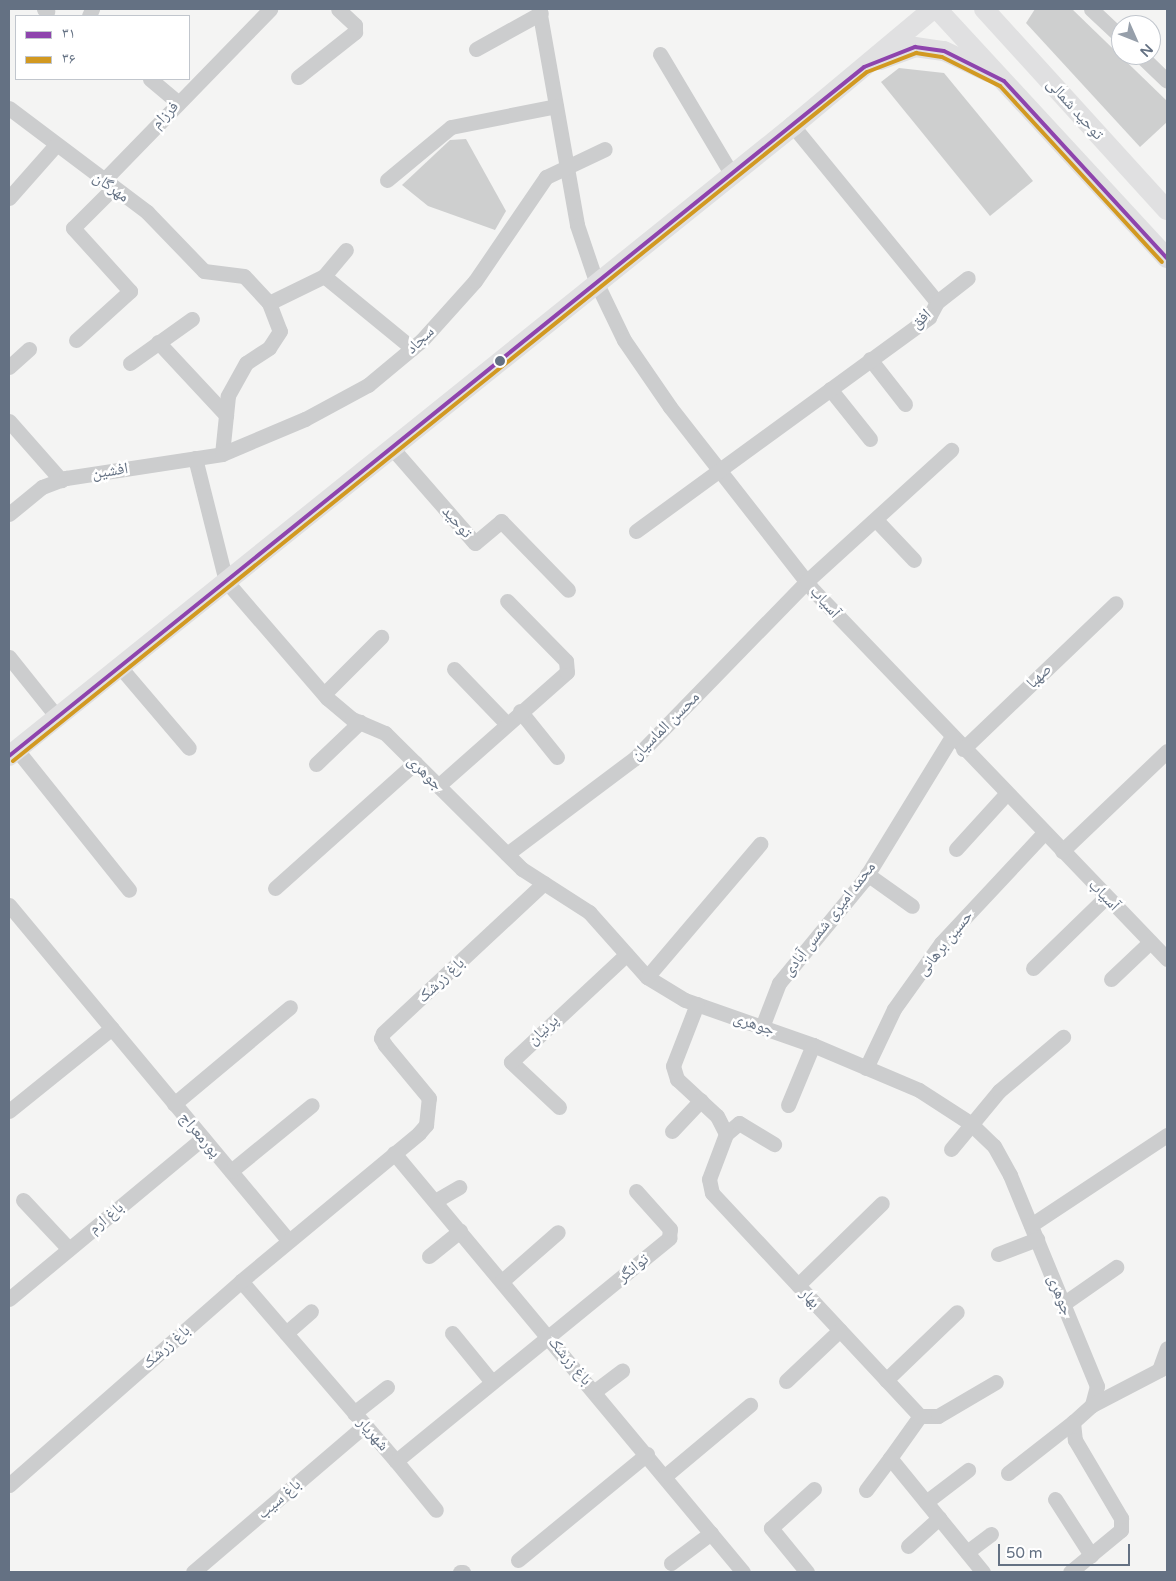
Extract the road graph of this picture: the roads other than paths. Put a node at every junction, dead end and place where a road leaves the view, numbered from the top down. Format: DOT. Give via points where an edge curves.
graph roads {
  1 [pos="270,9"];
  2 [pos="338,9"];
  3 [pos="933,9"];
  4 [pos="937,9"];
  5 [pos="984,9"];
  6 [pos="1091,9"];
  7 [pos="540,11"];
  8 [pos="1111,28"];
  9 [pos="476,49"];
  10 [pos="660,54"];
  11 [pos="1150,65"];
  12 [pos="864,67"];
  13 [pos="298,77"];
  14 [pos="151,80"];
  15 [pos="1004,81"];
  16 [pos="1167,81"];
  17 [pos="177,102"];
  18 [pos="556,106"];
  19 [pos="9,108"];
  20 [pos="794,126"];
  21 [pos="55,146"];
  22 [pos="605,148"];
  23 [pos="566,165"];
  24 [pos="732,175"];
  25 [pos="387,180"];
  26 [pos="108,184"];
  27 [pos="9,198"];
  28 [pos="1167,210"];
  29 [pos="346,250"];
  30 [pos="1167,258"];
  31 [pos="324,276"];
  32 [pos="968,278"];
  33 [pos="596,284"];
  34 [pos="937,302"];
  35 [pos="269,303"];
  36 [pos="192,319"];
  37 [pos="76,340"];
  38 [pos="158,342"];
  39 [pos="412,348"];
  40 [pos="29,349"];
  41 [pos="870,359"];
  42 [pos="130,363"];
  43 [pos="9,367"];
  44 [pos="830,389"];
  45 [pos="904,404"];
  46 [pos="226,415"];
  47 [pos="9,421"];
  48 [pos="870,440"];
  49 [pos="392,448"];
  50 [pos="951,450"];
  51 [pos="222,454"];
  52 [pos="195,458"];
  53 [pos="721,471"];
  54 [pos="60,480"];
  55 [pos="9,514"];
  56 [pos="876,520"];
  57 [pos="636,531"];
  58 [pos="914,560"];
  59 [pos="807,580"];
  60 [pos="226,581"];
  61 [pos="568,590"];
  62 [pos="508,601"];
  63 [pos="1116,603"];
  64 [pos="381,637"];
  65 [pos="9,657"];
  66 [pos="120,667"];
  67 [pos="454,669"];
  68 [pos="324,694"];
  69 [pos="520,711"];
  70 [pos="57,717"];
  71 [pos="360,722"];
  72 [pos="506,723"];
  73 [pos="952,738"];
  74 [pos="189,748"];
  75 [pos="963,749"];
  76 [pos="13,753"];
  77 [pos="558,758"];
  78 [pos="1165,758"];
  79 [pos="415,763"];
  80 [pos="316,764"];
  81 [pos="438,786"];
  82 [pos="1006,794"];
  83 [pos="1044,833"];
  84 [pos="760,844"];
  85 [pos="956,849"];
  86 [pos="1062,851"];
  87 [pos="507,854"];
  88 [pos="867,874"];
  89 [pos="544,883"];
  90 [pos="275,888"];
  91 [pos="129,890"];
  92 [pos="1106,897"];
  93 [pos="912,906"];
  94 [pos="11,911"];
  95 [pos="1150,942"];
  96 [pos="627,954"];
  97 [pos="1167,959"];
  98 [pos="1032,968"];
  99 [pos="647,977"];
  100 [pos="1112,979"];
  101 [pos="697,1004"];
  102 [pos="290,1007"];
  103 [pos="762,1027"];
  104 [pos="112,1028"];
  105 [pos="1063,1037"];
  106 [pos="813,1045"];
  107 [pos="866,1068"];
  108 [pos="701,1100"];
  109 [pos="174,1104"];
  110 [pos="312,1104"];
  111 [pos="788,1105"];
  112 [pos="559,1107"];
  113 [pos="9,1111"];
  114 [pos="970,1123"];
  115 [pos="672,1130"];
  116 [pos="726,1134"];
  117 [pos="1167,1135"];
  118 [pos="203,1138"];
  119 [pos="774,1144"];
  120 [pos="951,1149"];
  121 [pos="394,1154"];
  122 [pos="231,1172"];
  123 [pos="459,1187"];
  124 [pos="636,1192"];
  125 [pos="23,1200"];
  126 [pos="435,1201"];
  127 [pos="882,1203"];
  128 [pos="460,1231"];
  129 [pos="558,1232"];
  130 [pos="1034,1232"];
  131 [pos="289,1242"];
  132 [pos="69,1249"];
  133 [pos="998,1254"];
  134 [pos="430,1256"];
  135 [pos="1116,1266"];
  136 [pos="502,1280"];
  137 [pos="241,1281"];
  138 [pos="798,1285"];
  139 [pos="9,1299"];
  140 [pos="1063,1304"];
  141 [pos="311,1311"];
  142 [pos="957,1312"];
  143 [pos="840,1330"];
  144 [pos="452,1332"];
  145 [pos="286,1333"];
  146 [pos="549,1336"];
  147 [pos="1167,1348"];
  148 [pos="1163,1368"];
  149 [pos="622,1371"];
  150 [pos="886,1380"];
  151 [pos="786,1381"];
  152 [pos="492,1382"];
  153 [pos="996,1382"];
  154 [pos="387,1387"];
  155 [pos="595,1391"];
  156 [pos="750,1405"];
  157 [pos="1092,1405"];
  158 [pos="354,1412"];
  159 [pos="920,1416"];
  160 [pos="1073,1422"];
  161 [pos="365,1425"];
  162 [pos="646,1454"];
  163 [pos="890,1458"];
  164 [pos="396,1461"];
  165 [pos="968,1470"];
  166 [pos="1008,1472"];
  167 [pos="665,1476"];
  168 [pos="9,1485"];
  169 [pos="814,1490"];
  170 [pos="866,1490"];
  171 [pos="1056,1499"];
  172 [pos="926,1502"];
  173 [pos="436,1510"];
  174 [pos="939,1518"];
  175 [pos="711,1533"];
  176 [pos="991,1534"];
  177 [pos="908,1546"];
  178 [pos="967,1552"];
  179 [pos="1091,1555"];
  180 [pos="518,1560"];
  181 [pos="671,1563"];
  182 [pos="978,1571"];
  183 [pos="193,1572"];
  184 [pos="743,1572"];
  185 [pos="807,1572"];
  186 [pos="1070,1572"];
  1 -- 17 [label="street, فرزام"];
  2 -- 13 [label="street" via="355,25 355,32"];
  3 -- 12 [label="main road"];
  4 -- 15 [label="main road, توحید شمالی"];
  5 -- 28 [label="main road, توحید شمالی"];
  6 -- 8 [label="street"];
  7 -- 9 [label="street"];
  7 -- 18 [label="street, آسیاب"];
  10 -- 24 [label="street"];
  11 -- 16 [label="street"];
  12 -- 15 [label="main road" via="915,47 944,51"];
  12 -- 20 [label="main road"];
  14 -- 17 [label="street"];
  15 -- 30 [label="main road, توحید شمالی"];
  17 -- 26 [label="street, فرزام"];
  18 -- 23 [label="street, آسیاب"];
  18 -- 25 [label="street" via="451,126"];
  19 -- 21 [label="street, مهرگان"];
  20 -- 24 [label="main road"];
  20 -- 34 [label="street, افق"];
  21 -- 26 [label="street, مهرگان"];
  21 -- 27 [label="street"];
  22 -- 23 [label="street, سجاد"];
  23 -- 33 [label="street, آسیاب" via="577,225"];
  23 -- 39 [label="street, سجاد" via="546,177 475,281"];
  24 -- 33 [label="main road"];
  26 -- 35 [label="street, مهرگان" via="147,212 207,272 244,276"];
  26 -- 37 [label="street, فرزام" via="73,228 130,291"];
  29 -- 31 [label="street"];
  31 -- 35 [label="street"];
  31 -- 39 [label="street"];
  32 -- 34 [label="street"];
  33 -- 49 [label="main road"];
  33 -- 53 [label="street, آسیاب" via="624,340"];
  34 -- 41 [label="street, افق" via="929,317"];
  35 -- 46 [label="street" via="280,331 269,348 246,363 228,396"];
  36 -- 38 [label="street"];
  38 -- 42 [label="street"];
  38 -- 46 [label="street"];
  39 -- 51 [label="street, سجاد" via="360,390 306,420"];
  40 -- 43 [label="street"];
  41 -- 44 [label="street, افق"];
  41 -- 45 [label="street"];
  44 -- 48 [label="street"];
  44 -- 53 [label="street, افق"];
  46 -- 51 [label="street"];
  47 -- 54 [label="street"];
  49 -- 60 [label="main road"];
  49 -- 61 [label="street, توحید" via="475,543 501,521"];
  50 -- 56 [label="street"];
  51 -- 52 [label="street, افشین"];
  52 -- 54 [label="street, افشین"];
  52 -- 60 [label="street"];
  53 -- 57 [label="street, افق"];
  53 -- 59 [label="street, آسیاب"];
  54 -- 55 [label="street, افشین" via="42,487"];
  56 -- 58 [label="street"];
  56 -- 59 [label="street"];
  59 -- 73 [label="street, آسیاب"];
  59 -- 87 [label="street, محسن الماسیان" via="635,758"];
  60 -- 66 [label="main road"];
  60 -- 68 [label="street, جوهری"];
  62 -- 69 [label="street" via="568,667"];
  63 -- 75 [label="street, صهبا"];
  64 -- 68 [label="street"];
  65 -- 70 [label="street"];
  66 -- 70 [label="main road"];
  66 -- 74 [label="street"];
  67 -- 72 [label="street"];
  68 -- 71 [label="street, جوهری"];
  69 -- 72 [label="street"];
  69 -- 77 [label="street"];
  70 -- 76 [label="main road"];
  71 -- 79 [label="street, جوهری" via="385,733"];
  71 -- 80 [label="street"];
  72 -- 81 [label="street"];
  73 -- 75 [label="street, آسیاب"];
  73 -- 88 [label="street, محمد امیری شمس آبادی"];
  75 -- 82 [label="street, آسیاب"];
  76 -- 91 [label="street"];
  78 -- 86 [label="street"];
  79 -- 81 [label="street, جوهری"];
  79 -- 90 [label="street"];
  81 -- 87 [label="street, جوهری"];
  82 -- 83 [label="street, آسیاب"];
  82 -- 85 [label="street"];
  83 -- 86 [label="street, آسیاب"];
  83 -- 107 [label="street, حسین برهانی" via="941,943 894,1009"];
  84 -- 99 [label="street"];
  86 -- 92 [label="street, آسیاب"];
  87 -- 89 [label="street, جوهری"];
  88 -- 93 [label="street"];
  88 -- 103 [label="street, محمد امیری شمس آبادی" via="779,983"];
  89 -- 96 [label="street, جوهری" via="589,912"];
  89 -- 121 [label="street, باغ زرشک" via="383,1033 381,1038 385,1045 429,1098 426,1125"];
  92 -- 95 [label="street, آسیاب"];
  92 -- 98 [label="street"];
  94 -- 104 [label="street, پورمعراج"];
  95 -- 97 [label="street, آسیاب"];
  95 -- 100 [label="street"];
  96 -- 99 [label="street, جوهری"];
  96 -- 112 [label="street, پرنیان" via="511,1062"];
  99 -- 101 [label="street, جوهری"];
  101 -- 103 [label="street, جوهری"];
  101 -- 108 [label="street" via="673,1066 677,1079"];
  102 -- 109 [label="street"];
  103 -- 106 [label="street, جوهری"];
  104 -- 109 [label="street, پورمعراج"];
  104 -- 113 [label="street"];
  105 -- 114 [label="street" via="999,1091"];
  106 -- 107 [label="street, جوهری"];
  106 -- 111 [label="street"];
  107 -- 114 [label="street, جوهری" via="919,1090"];
  108 -- 115 [label="street"];
  108 -- 116 [label="street" via="717,1116"];
  109 -- 118 [label="street, پورمعراج"];
  110 -- 122 [label="street"];
  114 -- 120 [label="street"];
  114 -- 130 [label="street, جوهری" via="994,1146"];
  116 -- 119 [label="street" via="739,1124"];
  116 -- 138 [label="street, بهار" via="709,1179 712,1193"];
  117 -- 130 [label="street"];
  118 -- 122 [label="street, پورمعراج"];
  118 -- 132 [label="street, باغ ارم"];
  121 -- 126 [label="street, باغ زرشک"];
  121 -- 131 [label="street, باغ زرشک"];
  122 -- 131 [label="street, پورمعراج"];
  123 -- 126 [label="street"];
  124 -- 146 [label="street, توانگر" via="670,1229 669,1238"];
  125 -- 132 [label="street"];
  126 -- 128 [label="street, باغ زرشک"];
  127 -- 138 [label="street"];
  128 -- 134 [label="street"];
  128 -- 136 [label="street, باغ زرشک"];
  129 -- 136 [label="street"];
  130 -- 133 [label="street"];
  130 -- 140 [label="street, جوهری"];
  131 -- 137 [label="street, باغ زرشک"];
  132 -- 139 [label="street, باغ ارم"];
  135 -- 140 [label="street"];
  136 -- 146 [label="street, باغ زرشک"];
  137 -- 145 [label="street, شهریار"];
  137 -- 168 [label="street, باغ زرشک"];
  138 -- 143 [label="street, بهار"];
  140 -- 157 [label="street, جوهری" via="1097,1386"];
  141 -- 145 [label="street"];
  142 -- 150 [label="street"];
  143 -- 150 [label="street, بهار"];
  143 -- 151 [label="street"];
  144 -- 152 [label="street"];
  145 -- 158 [label="street, شهریار"];
  146 -- 152 [label="street, شهریار"];
  146 -- 155 [label="street, باغ زرشک"];
  147 -- 148 [label="street"];
  148 -- 157 [label="street"];
  149 -- 155 [label="street"];
  150 -- 159 [label="street, بهار"];
  152 -- 164 [label="street, شهریار"];
  153 -- 159 [label="street" via="938,1416"];
  154 -- 158 [label="street"];
  155 -- 162 [label="street, باغ زرشک"];
  156 -- 167 [label="street"];
  157 -- 160 [label="street"];
  158 -- 161 [label="street, شهریار"];
  159 -- 163 [label="street"];
  160 -- 166 [label="street"];
  160 -- 179 [label="street" via="1075,1440 1121,1518 1121,1530"];
  161 -- 164 [label="street, شهریار"];
  161 -- 183 [label="street, باغ سیب"];
  162 -- 167 [label="street, باغ زرشک"];
  162 -- 180 [label="street"];
  163 -- 170 [label="street"];
  163 -- 172 [label="street"];
  164 -- 173 [label="street"];
  165 -- 172 [label="street"];
  167 -- 175 [label="street, باغ زرشک"];
  169 -- 185 [label="street" via="771,1528"];
  171 -- 179 [label="street"];
  172 -- 174 [label="street"];
  174 -- 177 [label="street"];
  174 -- 178 [label="street"];
  175 -- 181 [label="street"];
  175 -- 184 [label="street, باغ زرشک"];
  176 -- 178 [label="street"];
  178 -- 182 [label="street"];
  179 -- 186 [label="street"];
}
